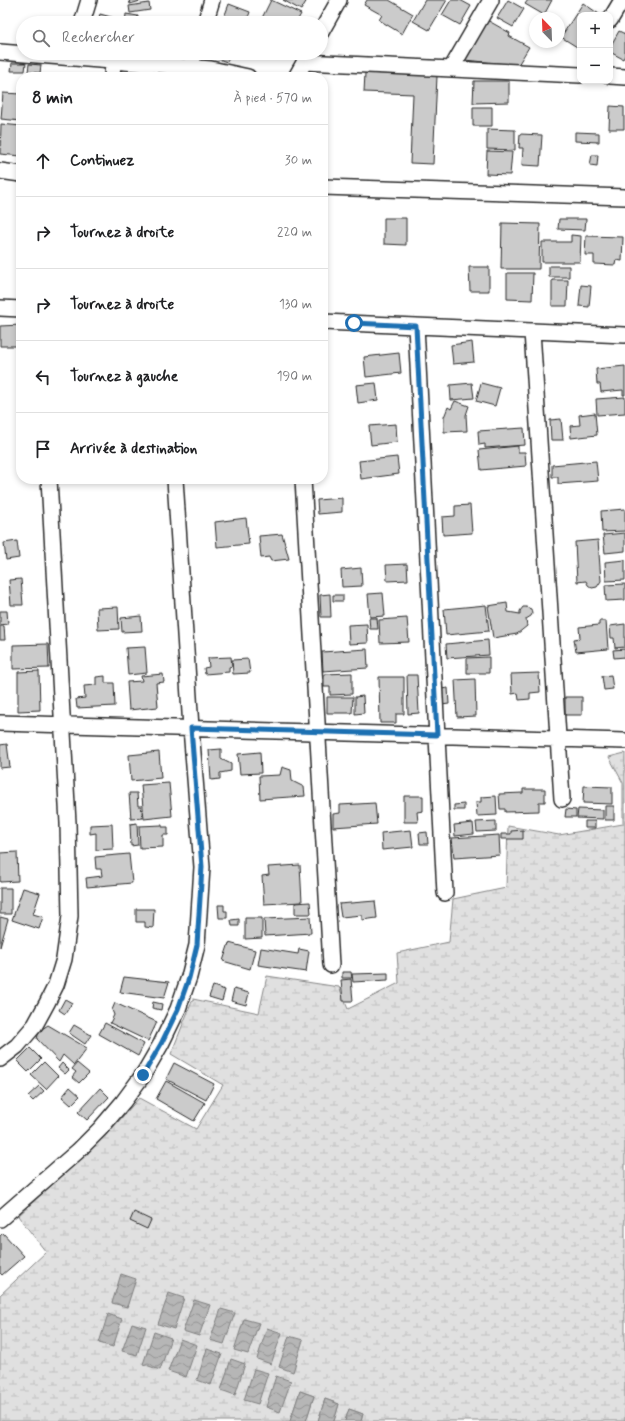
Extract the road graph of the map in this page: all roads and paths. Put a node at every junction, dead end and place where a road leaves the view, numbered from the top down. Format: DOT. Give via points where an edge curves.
graph roads {
  1 [pos="89,0"];
  2 [pos="212,0"];
  3 [pos="339,0"];
  4 [pos="491,0"];
  5 [pos="622,0"];
  6 [pos="613,15"];
  7 [pos="84,16"];
  8 [pos="207,16"];
  9 [pos="328,20"];
  10 [pos="0,52"];
  11 [pos="16,53"];
  12 [pos="328,59"];
  13 [pos="106,60"];
  14 [pos="192,60"];
  15 [pos="305,60"];
  16 [pos="113,61"];
  17 [pos="190,67"];
  18 [pos="451,69"];
  19 [pos="112,72"];
  20 [pos="225,72"];
  21 [pos="299,72"];
  22 [pos="577,73"];
  23 [pos="613,76"];
  24 [pos="625,77"];
  25 [pos="0,171"];
  26 [pos="16,173"];
  27 [pos="328,187"];
  28 [pos="625,197"];
  29 [pos="0,308"];
  30 [pos="16,309"];
  31 [pos="328,322"];
  32 [pos="416,326"];
  33 [pos="532,331"];
  34 [pos="625,335"];
  35 [pos="49,484"];
  36 [pos="175,484"];
  37 [pos="303,484"];
  38 [pos="0,722"];
  39 [pos="63,724"];
  40 [pos="191,728"];
  41 [pos="318,732"];
  42 [pos="437,735"];
  43 [pos="559,738"];
  44 [pos="625,741"];
  45 [pos="562,800"];
  46 [pos="445,893"];
  47 [pos="331,965"];
  48 [pos="0,1059"];
  49 [pos="0,1219"];
  1 -- 7 [label="street"];
  2 -- 8 [label="street"];
  3 -- 9 [label="street"];
  4 -- 18 [label="street"];
  5 -- 6 [label="street"];
  10 -- 11 [label="street"];
  12 -- 18 [label="street"];
  13 -- 16 [label="street"];
  14 -- 17 [label="street"];
  15 -- 21 [label="street"];
  16 -- 17 [label="street"];
  16 -- 19 [label="street"];
  17 -- 20 [label="street"];
  18 -- 22 [label="street"];
  23 -- 24 [label="street"];
  25 -- 26 [label="street"];
  27 -- 28 [label="street"];
  29 -- 30 [label="street"];
  31 -- 32 [label="street"];
  32 -- 33 [label="street"];
  32 -- 42 [label="street"];
  33 -- 34 [label="street"];
  33 -- 43 [label="street"];
  35 -- 39 [label="street"];
  36 -- 40 [label="street"];
  37 -- 41 [label="street"];
  38 -- 39 [label="street"];
  39 -- 40 [label="street"];
  39 -- 48 [label="street" via="70,916 64,959 56,985 35,1025"];
  40 -- 41 [label="street"];
  40 -- 49 [label="street" via="202,867 197,945 178,1009 143,1075 100,1129"];
  41 -- 42 [label="street"];
  41 -- 47 [label="street"];
  42 -- 43 [label="street"];
  42 -- 46 [label="street"];
  43 -- 44 [label="street"];
  43 -- 45 [label="street"];
}
